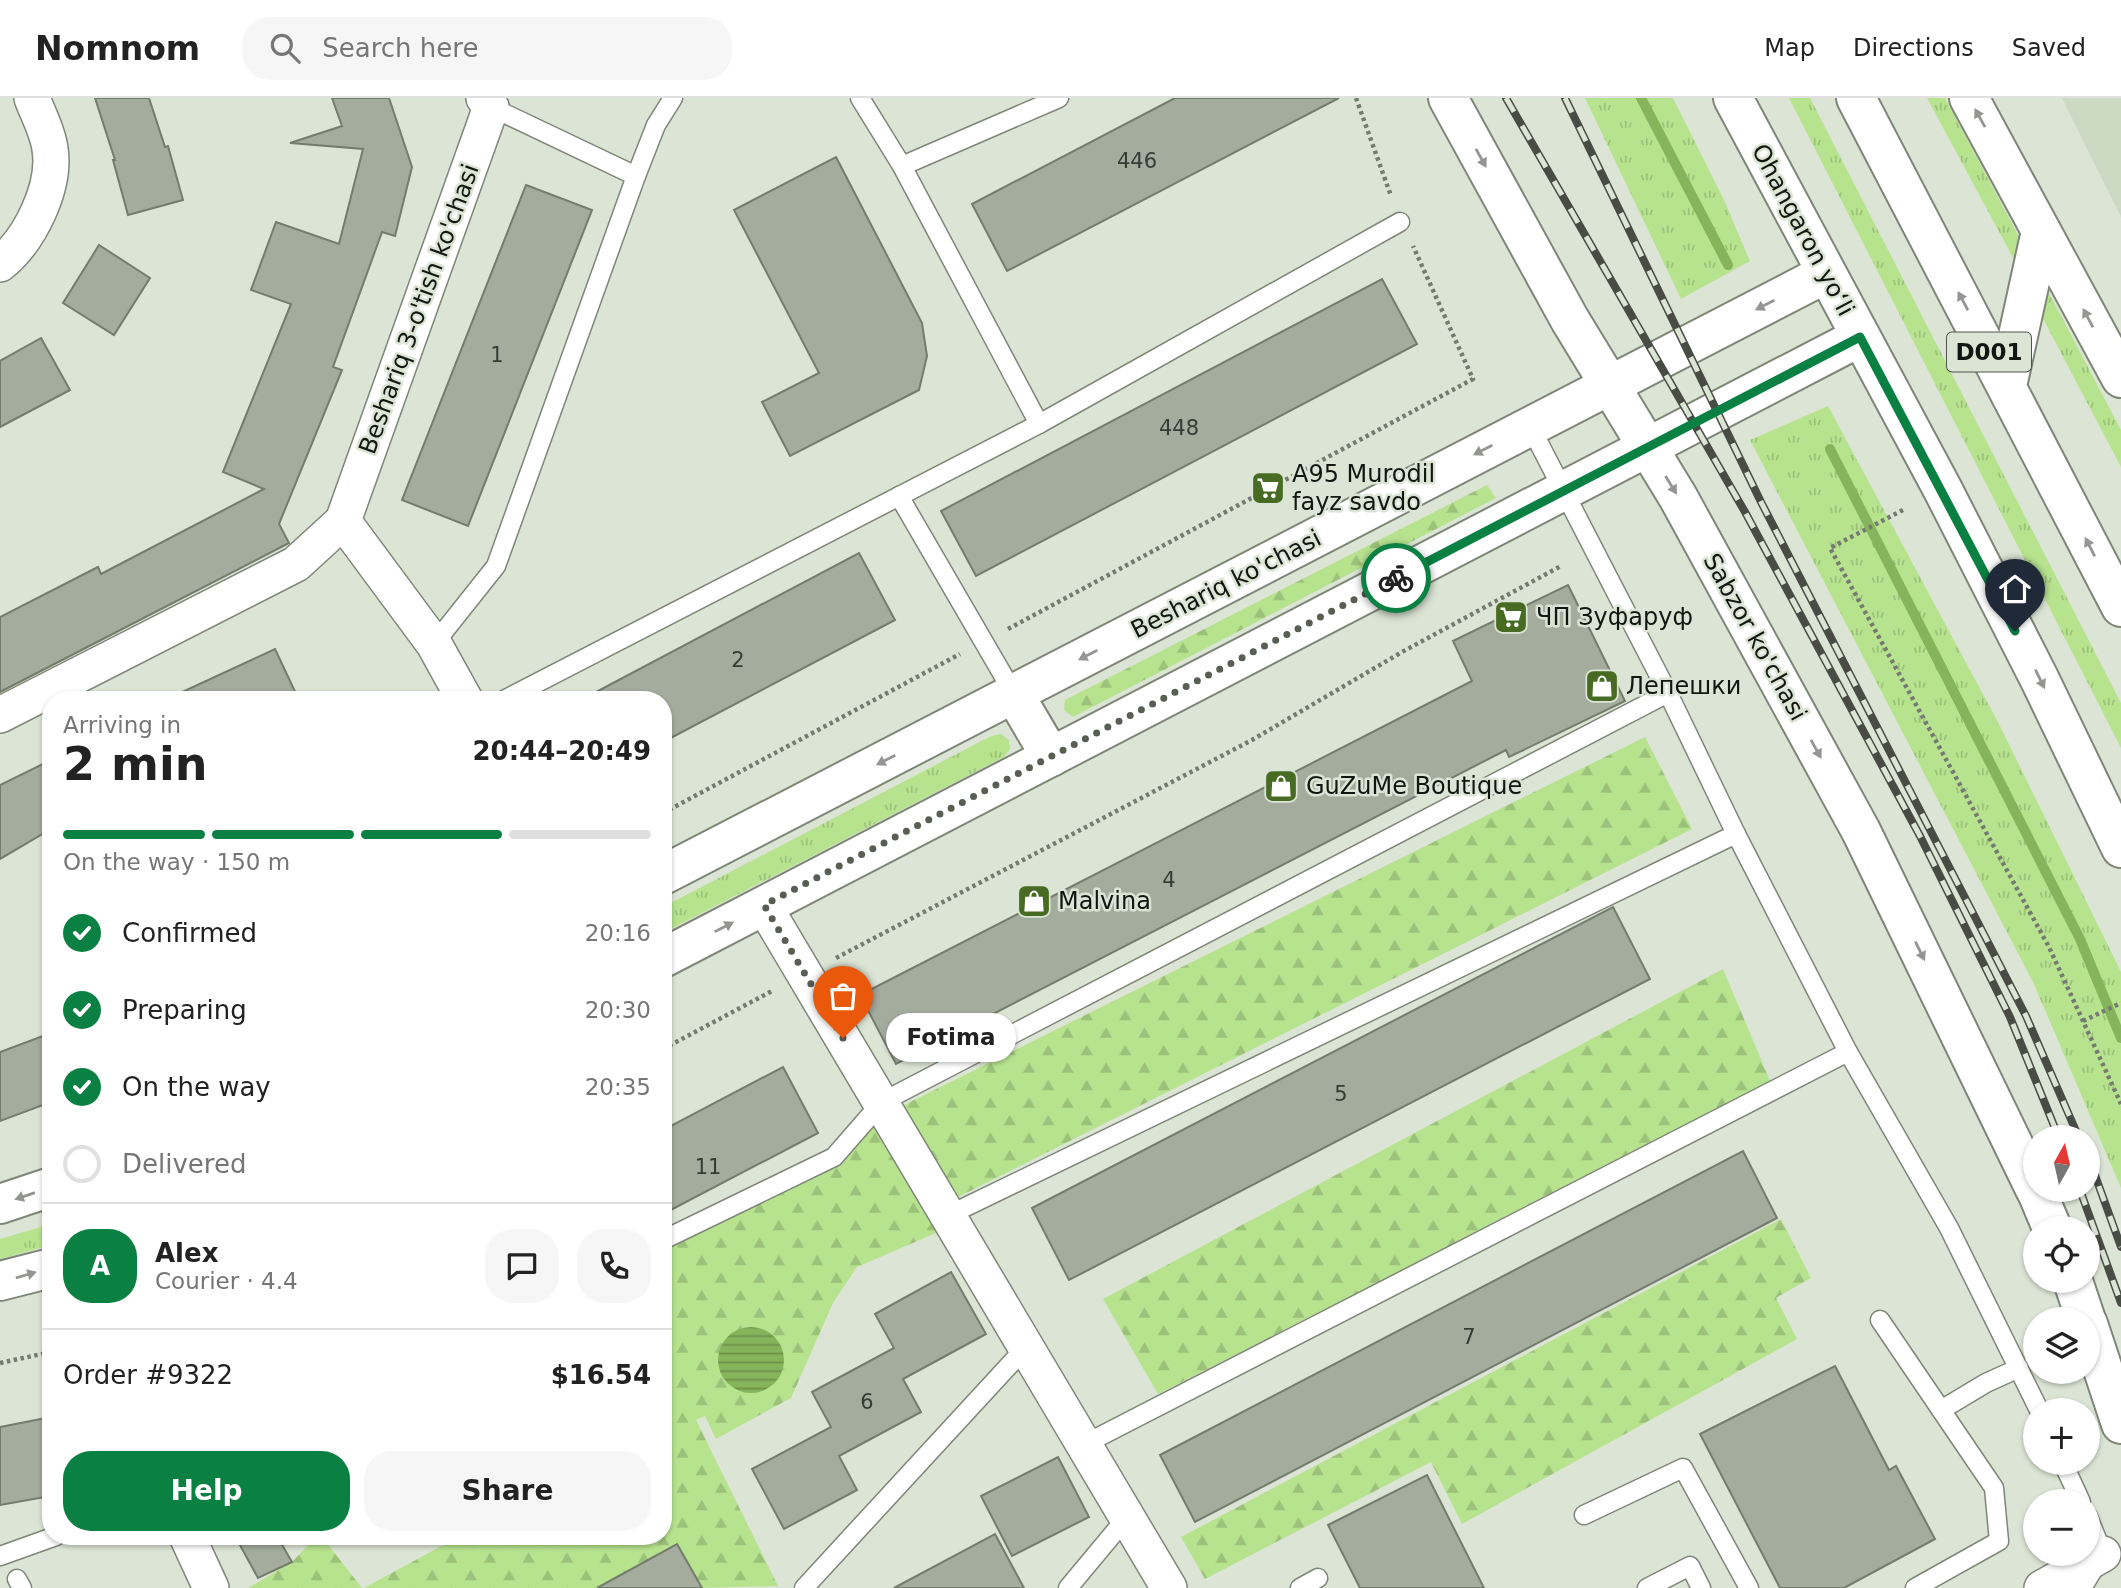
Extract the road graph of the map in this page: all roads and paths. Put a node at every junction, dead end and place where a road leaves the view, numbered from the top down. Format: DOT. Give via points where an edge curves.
graph roads {
  1 [pos="32,98"];
  2 [pos="673,98"];
  3 [pos="860,98"];
  4 [pos="1059,98"];
  5 [pos="1448,98"];
  6 [pos="1732,98"];
  7 [pos="1856,98"];
  8 [pos="1969,98"];
  9 [pos="487,102"];
  10 [pos="902,166"];
  11 [pos="636,176"];
  12 [pos="1400,222"];
  13 [pos="2041,231"];
  14 [pos="0,264"];
  15 [pos="1825,274"];
  16 [pos="1860,337"];
  17 [pos="2121,378"];
  18 [pos="1473,379"];
  19 [pos="1609,386"];
  20 [pos="2007,387"];
  21 [pos="1040,424"];
  22 [pos="1530,426"];
  23 [pos="1647,447"];
  24 [pos="1563,491"];
  25 [pos="899,496"];
  26 [pos="1903,510"];
  27 [pos="343,521"];
  28 [pos="1562,566"];
  29 [pos="2121,607"];
  30 [pos="984,642"];
  31 [pos="434,644"];
  32 [pos="47,691"];
  33 [pos="460,691"];
  34 [pos="521,691"];
  35 [pos="1668,693"];
  36 [pos="42,694"];
  37 [pos="1013,694"];
  38 [pos="0,715"];
  39 [pos="1051,757"];
  40 [pos="672,808"];
  41 [pos="1736,834"];
  42 [pos="2121,848"];
  43 [pos="672,870"];
  44 [pos="764,905"];
  45 [pos="672,953"];
  46 [pos="804,974"];
  47 [pos="2121,1003"];
  48 [pos="2083,1021"];
  49 [pos="672,1043"];
  50 [pos="1849,1052"];
  51 [pos="882,1102"];
  52 [pos="2121,1104"];
  53 [pos="2023,1165"];
  54 [pos="42,1190"];
  55 [pos="0,1205"];
  56 [pos="949,1215"];
  57 [pos="672,1236"];
  58 [pos="42,1270"];
  59 [pos="0,1281"];
  60 [pos="1880,1320"];
  61 [pos="1027,1346"];
  62 [pos="42,1354"];
  63 [pos="2100,1361"];
  64 [pos="0,1363"];
  65 [pos="2020,1368"];
  66 [pos="2034,1398"];
  67 [pos="1941,1410"];
  68 [pos="2121,1424"];
  69 [pos="1084,1444"];
  70 [pos="1584,1515"];
  71 [pos="1128,1516"];
  72 [pos="42,1541"];
  73 [pos="191,1545"];
  74 [pos="2100,1547"];
  75 [pos="2103,1554"];
  76 [pos="0,1556"];
  77 [pos="1318,1578"];
  78 [pos="211,1588"];
  79 [pos="804,1588"];
  80 [pos="1068,1588"];
  81 [pos="1169,1588"];
  82 [pos="1300,1588"];
  83 [pos="1647,1588"];
  84 [pos="1701,1588"];
  85 [pos="1749,1588"];
  86 [pos="1915,1588"];
  87 [pos="2042,1588"];
  88 [pos="2082,1588"];
  1 -- 14 [label="street" via="50,148 50,170 29,229"];
  2 -- 11 [label="lane" via="656,125"];
  3 -- 10 [label="lane"];
  4 -- 10 [label="lane"];
  5 -- 19 [label="main road, Sabzor ko'chasi, one-way"];
  6 -- 15 [label="main road, Ohangaron yoʻli"];
  20 -- 7 [label="main road, D001, one-way"];
  13 -- 8 [label="main road, one-way"];
  9 -- 11 [label="lane"];
  9 -- 27 [label="street, Beshariq 3-o'tish ko'chasi"];
  10 -- 21 [label="lane"];
  11 -- 31 [label="lane" via="496,566"];
  12 -- 21 [label="lane"];
  17 -- 13 [label="main road, one-way"];
  13 -- 20 [label="main road"];
  15 -- 16 [label="main road, Ohangaron yoʻli"];
  15 -- 19 [label="main road, Beshariq ko'chasi, one-way"];
  16 -- 23 [label="main road"];
  16 -- 42 [label="main road, Ohangaron yoʻli, one-way" via="2034,666"];
  18 -- 30 [label="path"];
  19 -- 22 [label="main road, Beshariq ko'chasi"];
  19 -- 23 [label="main road, Sabzor ko'chasi"];
  29 -- 20 [label="main road, D001, one-way"];
  21 -- 25 [label="lane"];
  22 -- 24 [label="lane"];
  22 -- 37 [label="main road, Beshariq ko'chasi, one-way"];
  23 -- 24 [label="main road"];
  23 -- 53 [label="main road, Sabzor ko'chasi, one-way" via="1861,831"];
  24 -- 35 [label="lane"];
  24 -- 39 [label="main road"];
  25 -- 30 [label="lane"];
  25 -- 34 [label="lane"];
  26 -- 48 [label="path" via="1830,548 2049,947"];
  27 -- 31 [label="street"];
  27 -- 32 [label="street, Beshariq 3-o'tish ko'chasi" via="296,564"];
  28 -- 46 [label="path" via="1252,740"];
  30 -- 37 [label="lane"];
  30 -- 40 [label="path"];
  31 -- 33 [label="street"];
  35 -- 41 [label="lane"];
  35 -- 51 [label="lane"];
  36 -- 38 [label="street, Beshariq 3-o'tish ko'chasi"];
  37 -- 39 [label="main road"];
  37 -- 43 [label="main road, Beshariq ko'chasi, one-way"];
  39 -- 44 [label="main road"];
  41 -- 50 [label="lane"];
  41 -- 56 [label="lane"];
  45 -- 44 [label="main road, one-way"];
  44 -- 46 [label="street"];
  46 -- 49 [label="path"];
  46 -- 51 [label="street"];
  47 -- 48 [label="path"];
  48 -- 52 [label="path"];
  50 -- 65 [label="lane" via="1949,1228"];
  50 -- 69 [label="lane"];
  51 -- 56 [label="street"];
  51 -- 57 [label="lane" via="834,1157"];
  54 -- 55 [label="main road, one-way"];
  56 -- 61 [label="street"];
  59 -- 58 [label="main road, one-way"];
  60 -- 67 [label="lane"];
  61 -- 69 [label="street"];
  61 -- 79 [label="lane"];
  62 -- 64 [label="path"];
  63 -- 68 [label="main road"];
  65 -- 66 [label="lane"];
  65 -- 67 [label="lane"];
  67 -- 86 [label="lane" via="1994,1488 1999,1541"];
  69 -- 71 [label="street"];
  70 -- 85 [label="lane" via="1683,1468"];
  71 -- 80 [label="lane"];
  71 -- 81 [label="street"];
  72 -- 76 [label="lane"];
  73 -- 78 [label="street"];
  74 -- 75 [label="lane"];
  75 -- 87 [label="street"];
  75 -- 88 [label="lane"];
  77 -- 82 [label="lane"];
  83 -- 84 [label="lane" via="1690,1566"];
}
